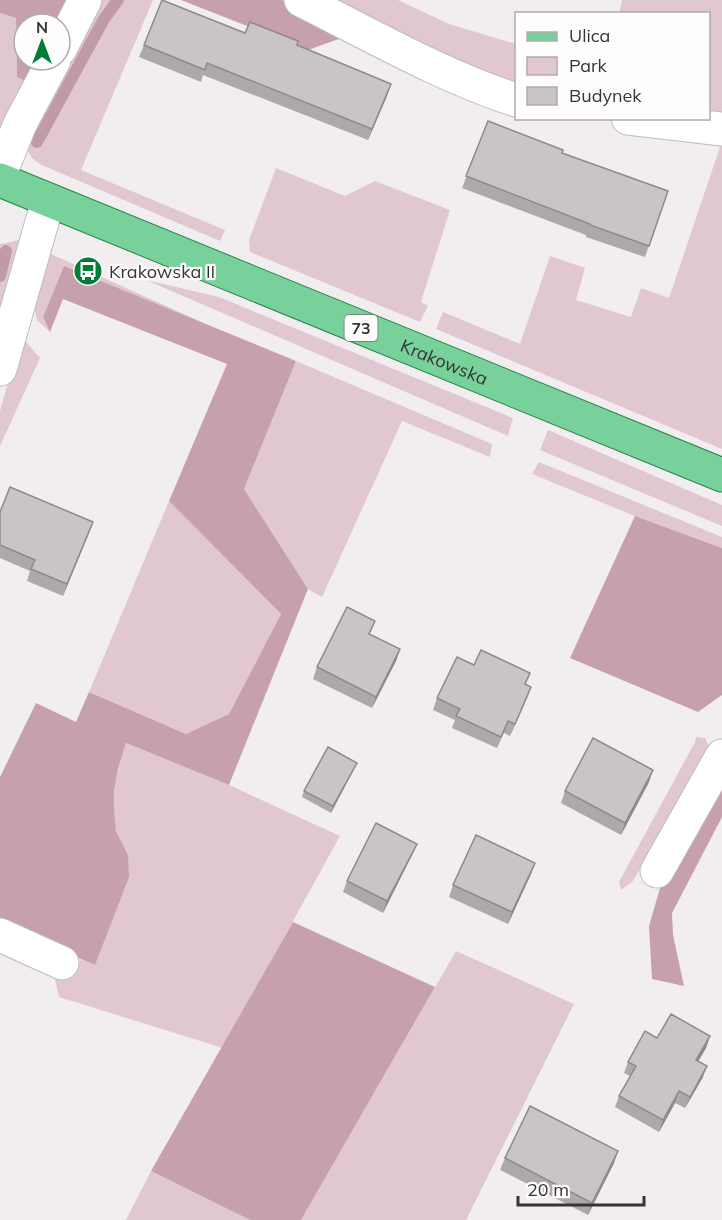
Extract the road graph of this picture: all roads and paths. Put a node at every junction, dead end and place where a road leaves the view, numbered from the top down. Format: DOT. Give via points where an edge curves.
graph roads {
  1 [pos="85,0"];
  2 [pos="301,0"];
  3 [pos="72,25"];
  4 [pos="48,72"];
  5 [pos="515,100"];
  6 [pos="645,120"];
  7 [pos="722,129"];
  8 [pos="0,174"];
  9 [pos="0,180"];
  10 [pos="48,201"];
  11 [pos="0,369"];
  12 [pos="722,475"];
  13 [pos="722,756"];
  14 [pos="657,872"];
  15 [pos="0,935"];
  16 [pos="62,963"];
  1 -- 3 [label="street"];
  2 -- 5 [label="street" via="412,55"];
  4 -- 8 [label="street"];
  6 -- 7 [label="street"];
  9 -- 10 [label="main road, Krakowska / 73"];
  10 -- 11 [label="street"];
  10 -- 12 [label="main road, Krakowska / 73"];
  13 -- 14 [label="street"];
  15 -- 16 [label="street"];
}
